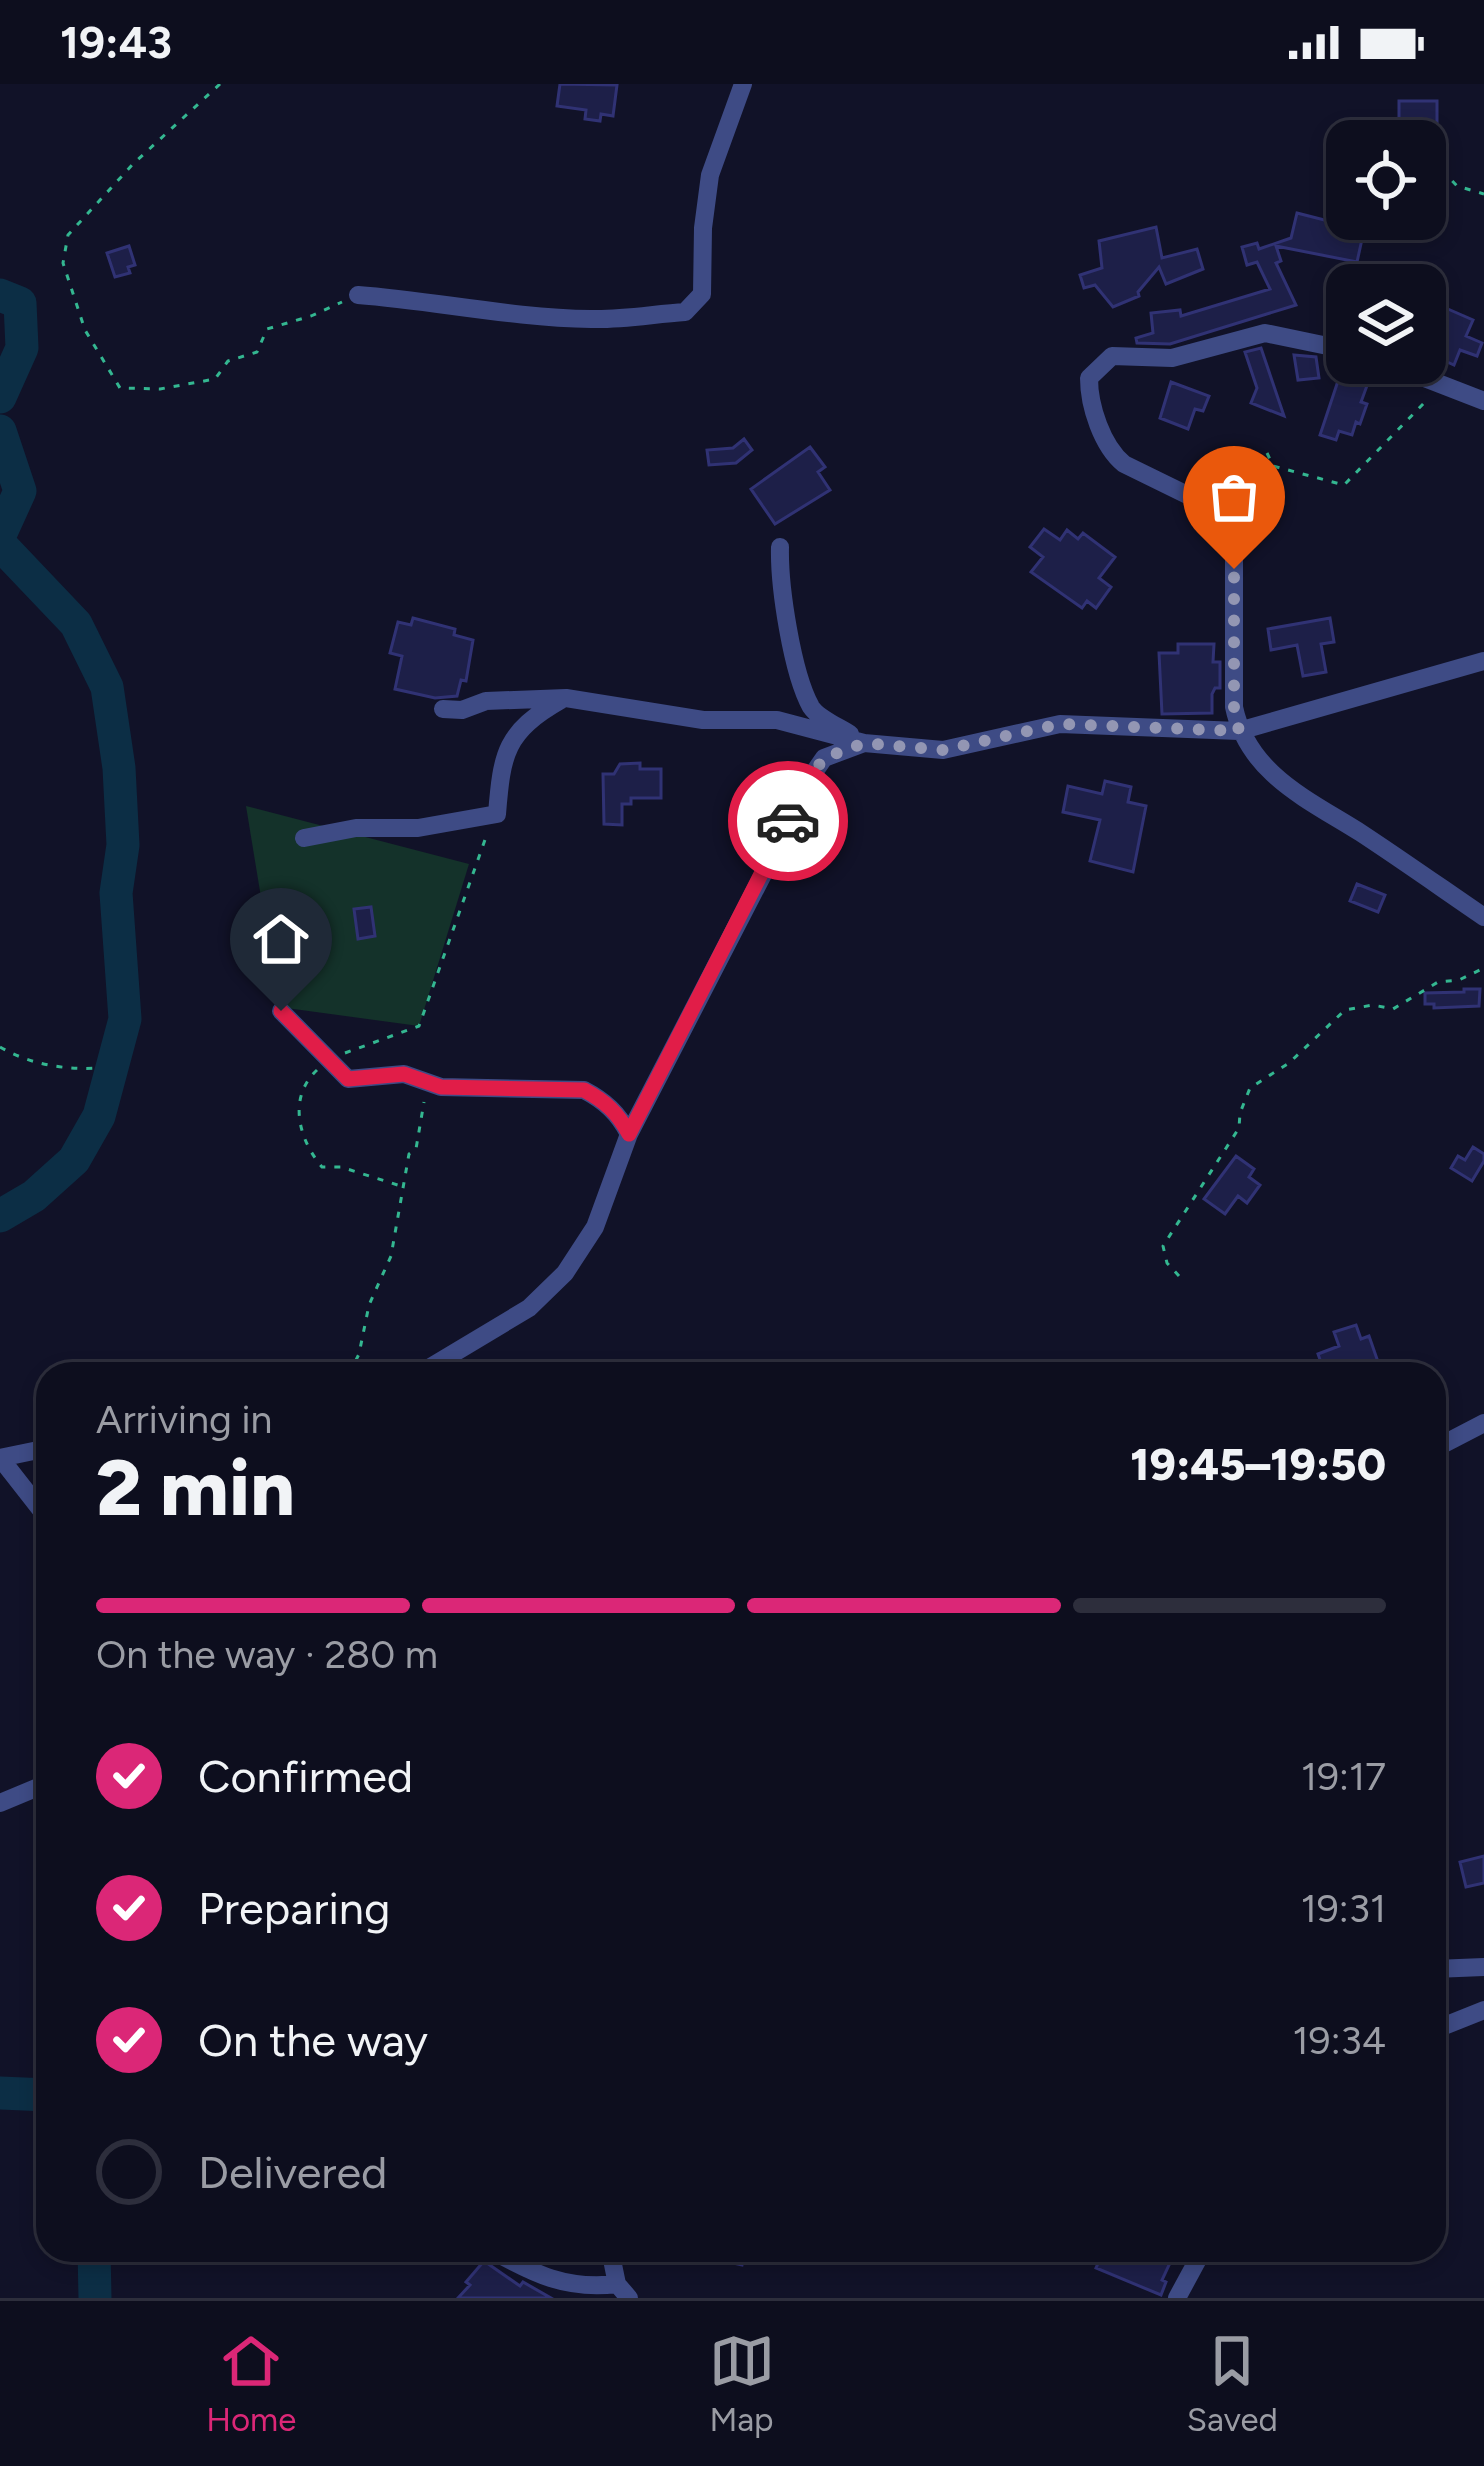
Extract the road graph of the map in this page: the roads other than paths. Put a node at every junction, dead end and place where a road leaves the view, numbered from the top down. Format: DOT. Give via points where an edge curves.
graph roads {
  1 [pos="743,84"];
  2 [pos="358,295"];
  3 [pos="1326,346"];
  4 [pos="1438,384"];
  5 [pos="1484,401"];
  6 [pos="780,547"];
  7 [pos="1484,662"];
  8 [pos="566,698"];
  9 [pos="443,709"];
  10 [pos="1239,731"];
  11 [pos="864,743"];
  12 [pos="304,838"];
  13 [pos="1484,917"];
  14 [pos="281,1011"];
  15 [pos="629,1134"];
  16 [pos="439,1362"];
  17 [pos="1484,1423"];
  18 [pos="1446,1443"];
  19 [pos="36,1450"];
  20 [pos="0,1458"];
  21 [pos="36,1504"];
  22 [pos="36,1788"];
  23 [pos="0,1802"];
  24 [pos="1484,1967"];
  25 [pos="1446,1969"];
  26 [pos="1484,2010"];
  27 [pos="1446,2025"];
  28 [pos="512,2262"];
  29 [pos="614,2262"];
  30 [pos="1196,2262"];
  31 [pos="623,2291"];
  32 [pos="1177,2298"];
  1 -- 2 [label="street" via="710,175 702,294 685,312 595,319"];
  3 -- 10 [label="street" via="1265,333 1172,358 1112,356 1089,378 1112,453 1234,523"];
  4 -- 5 [label="street"];
  6 -- 11 [label="street" via="779,579 812,710"];
  7 -- 10 [label="street"];
  8 -- 9 [label="street"];
  8 -- 11 [label="street" via="703,720 777,720"];
  8 -- 12 [label="street" via="514,733 497,814"];
  10 -- 11 [label="street" via="1060,724 943,750"];
  10 -- 13 [label="street" via="1293,794"];
  11 -- 15 [label="street" via="824,758 803,788"];
  14 -- 15 [label="street" via="348,1079 404,1074 441,1087 584,1090"];
  15 -- 16 [label="street" via="596,1228 565,1273 529,1308"];
  17 -- 18 [label="street"];
  19 -- 20 [label="street"];
  20 -- 21 [label="street"];
  22 -- 23 [label="street"];
  24 -- 25 [label="street"];
  26 -- 27 [label="street"];
  28 -- 31 [label="street" via="585,2288"];
  29 -- 31 [label="street"];
  30 -- 32 [label="street"];
}
